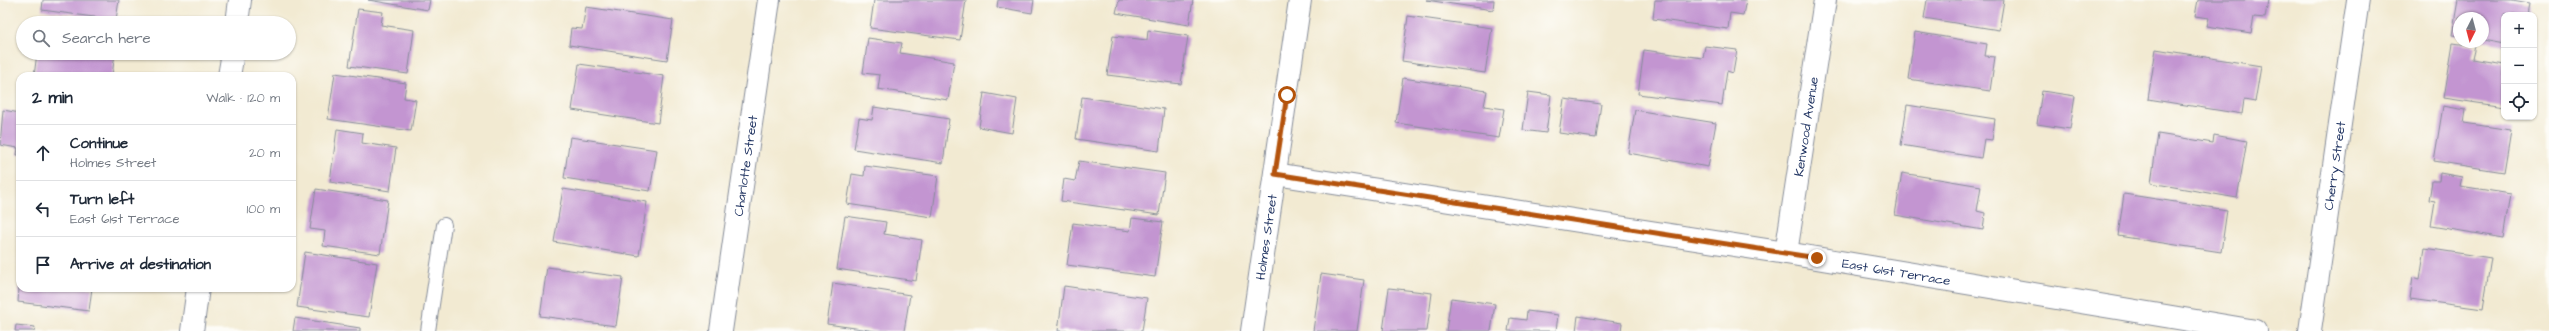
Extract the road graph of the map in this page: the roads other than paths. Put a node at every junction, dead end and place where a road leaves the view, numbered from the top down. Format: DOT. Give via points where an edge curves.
graph roads {
  1 [pos="240,0"];
  2 [pos="770,0"];
  3 [pos="1300,0"];
  4 [pos="1825,0"];
  5 [pos="2358,0"];
  6 [pos="238,16"];
  7 [pos="232,60"];
  8 [pos="230,72"];
  9 [pos="1275,174"];
  10 [pos="444,224"];
  11 [pos="1786,253"];
  12 [pos="197,292"];
  13 [pos="192,331"];
  14 [pos="428,331"];
  15 [pos="721,331"];
  16 [pos="1252,331"];
  17 [pos="2256,331"];
  18 [pos="2310,331"];
  1 -- 6 [label="street"];
  2 -- 15 [label="street, Charlotte Street"];
  3 -- 9 [label="street, Holmes Street"];
  4 -- 11 [label="street, Kenwood Avenue"];
  5 -- 18 [label="street, Cherry Street"];
  7 -- 8 [label="street"];
  9 -- 11 [label="street, East 61st Terrace"];
  9 -- 16 [label="street, Holmes Street"];
  10 -- 14 [label="lane"];
  11 -- 17 [label="street, East 61st Terrace"];
  12 -- 13 [label="street"];
}
